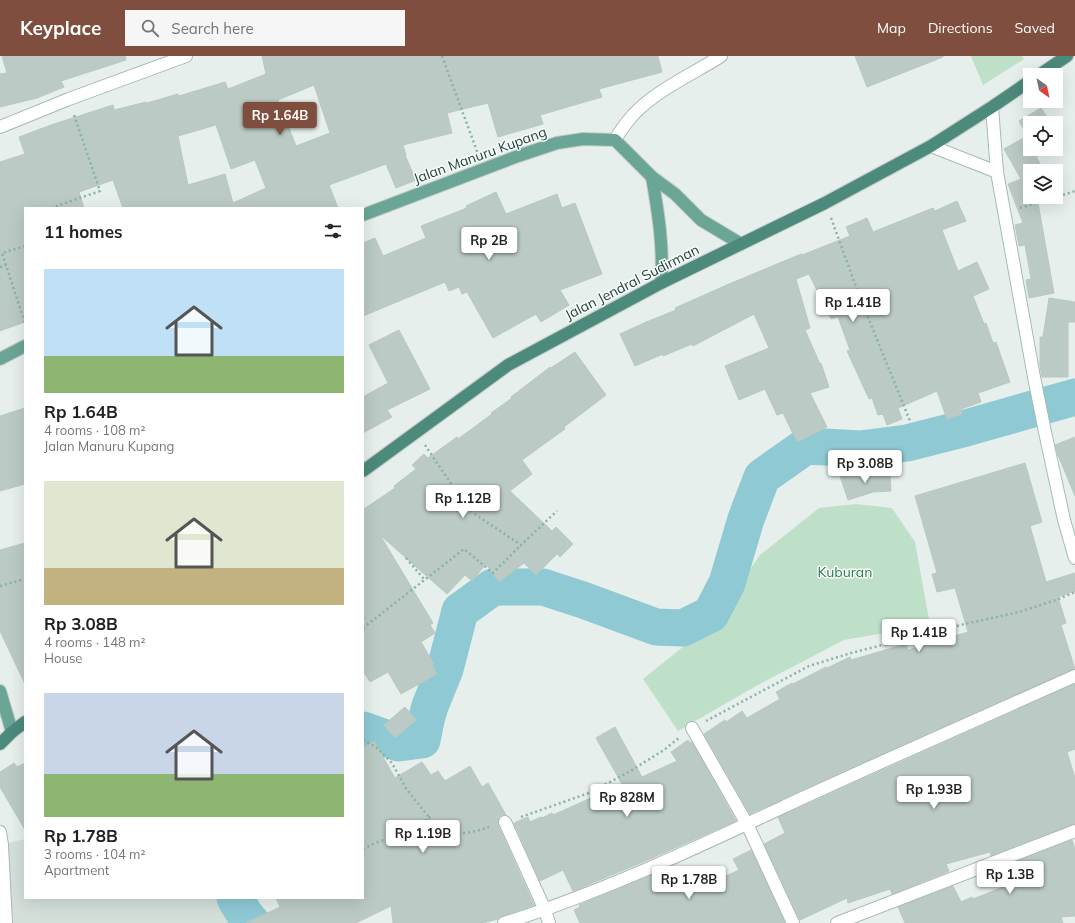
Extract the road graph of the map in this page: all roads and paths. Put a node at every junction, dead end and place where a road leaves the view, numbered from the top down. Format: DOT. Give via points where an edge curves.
graph roads {
  1 [pos="186,56"];
  2 [pos="442,56"];
  3 [pos="721,56"];
  4 [pos="1067,56"];
  5 [pos="1049,68"];
  6 [pos="1023,86"];
  7 [pos="69,99"];
  8 [pos="992,107"];
  9 [pos="0,127"];
  10 [pos="615,140"];
  11 [pos="931,146"];
  12 [pos="483,169"];
  13 [pos="997,172"];
  14 [pos="652,177"];
  15 [pos="1075,190"];
  16 [pos="825,203"];
  17 [pos="54,207"];
  18 [pos="364,215"];
  19 [pos="1006,215"];
  20 [pos="741,244"];
  21 [pos="24,246"];
  22 [pos="6,265"];
  23 [pos="0,267"];
  24 [pos="661,283"];
  25 [pos="24,320"];
  26 [pos="24,346"];
  27 [pos="0,358"];
  28 [pos="910,421"];
  29 [pos="416,432"];
  30 [pos="364,470"];
  31 [pos="557,511"];
  32 [pos="521,546"];
  33 [pos="406,558"];
  34 [pos="1075,558"];
  35 [pos="24,579"];
  36 [pos="424,580"];
  37 [pos="0,586"];
  38 [pos="1075,592"];
  39 [pos="364,627"];
  40 [pos="1075,676"];
  41 [pos="0,691"];
  42 [pos="24,723"];
  43 [pos="692,728"];
  44 [pos="12,732"];
  45 [pos="364,741"];
  46 [pos="0,744"];
  47 [pos="429,817"];
  48 [pos="505,822"];
  49 [pos="747,824"];
  50 [pos="1075,831"];
  51 [pos="0,832"];
  52 [pos="364,849"];
  53 [pos="545,910"];
  54 [pos="6,923"];
  55 [pos="504,923"];
  56 [pos="549,923"];
  57 [pos="793,923"];
  58 [pos="837,923"];
  1 -- 7 [label="street"];
  2 -- 12 [label="path"];
  3 -- 10 [label="street" via="649,101 634,114"];
  4 -- 5 [label="highway"];
  6 -- 8 [label="highway, Jalan Jendral Sudirman"];
  7 -- 9 [label="street"];
  7 -- 17 [label="path" via="100,191"];
  8 -- 11 [label="highway, Jalan Jendral Sudirman"];
  8 -- 13 [label="street"];
  10 -- 12 [label="main road, Jalan Manuru Kupang" via="583,139 557,143"];
  10 -- 14 [label="main road"];
  11 -- 13 [label="street"];
  11 -- 16 [label="highway, Jalan Jendral Sudirman"];
  12 -- 18 [label="main road, Jalan Manuru Kupang"];
  13 -- 19 [label="street"];
  14 -- 20 [label="main road" via="675,194 701,220"];
  14 -- 24 [label="main road" via="661,237"];
  15 -- 19 [label="path"];
  16 -- 20 [label="highway, Jalan Jendral Sudirman"];
  16 -- 28 [label="path"];
  19 -- 34 [label="street" via="1045,432"];
  20 -- 24 [label="highway, Jalan Jendral Sudirman"];
  21 -- 22 [label="path" via="2,253"];
  22 -- 23 [label="path"];
  22 -- 25 [label="path"];
  24 -- 29 [label="highway, Jalan Jendral Sudirman" via="508,365"];
  26 -- 27 [label="main road"];
  29 -- 30 [label="highway, Jalan Jendral Sudirman"];
  29 -- 32 [label="path" via="472,513"];
  31 -- 32 [label="path"];
  32 -- 36 [label="path" via="494,573 464,549"];
  33 -- 36 [label="path"];
  35 -- 37 [label="path"];
  36 -- 39 [label="path"];
  38 -- 43 [label="path" via="1019,612 851,652 809,666"];
  40 -- 49 [label="street"];
  41 -- 44 [label="main road"];
  42 -- 44 [label="highway"];
  43 -- 48 [label="path" via="664,750 589,794"];
  43 -- 49 [label="street"];
  44 -- 46 [label="highway"];
  45 -- 47 [label="path" via="376,747 392,763 407,790"];
  47 -- 48 [label="path" via="441,829 456,834 481,830"];
  47 -- 52 [label="path" via="399,839 386,840"];
  48 -- 53 [label="street"];
  49 -- 53 [label="street" via="664,863"];
  49 -- 57 [label="street"];
  50 -- 58 [label="street"];
  51 -- 54 [label="street"];
  53 -- 55 [label="street"];
  53 -- 56 [label="street"];
}
